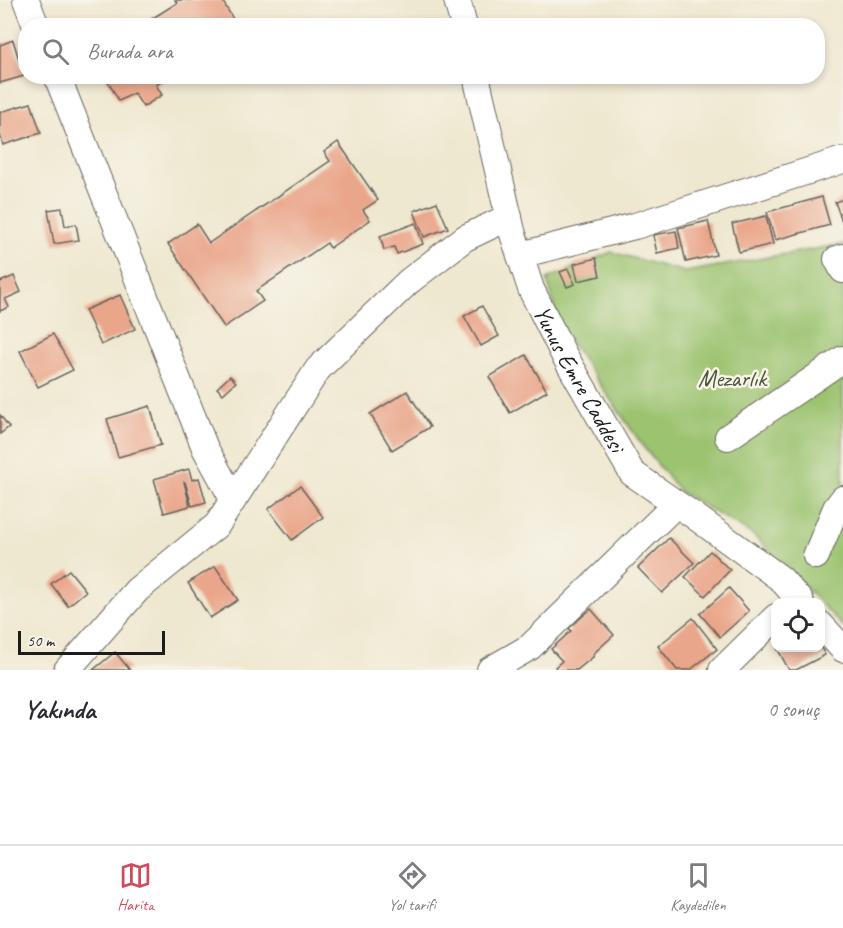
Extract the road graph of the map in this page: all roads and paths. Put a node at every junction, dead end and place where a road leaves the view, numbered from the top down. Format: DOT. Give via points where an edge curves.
graph roads {
  1 [pos="26,0"];
  2 [pos="457,0"];
  3 [pos="33,18"];
  4 [pos="462,18"];
  5 [pos="60,84"];
  6 [pos="478,84"];
  7 [pos="842,159"];
  8 [pos="508,218"];
  9 [pos="520,255"];
  10 [pos="843,257"];
  11 [pos="843,270"];
  12 [pos="843,359"];
  13 [pos="728,437"];
  14 [pos="233,499"];
  15 [pos="843,499"];
  16 [pos="676,504"];
  17 [pos="816,556"];
  18 [pos="794,598"];
  19 [pos="771,622"];
  20 [pos="825,630"];
  21 [pos="843,650"];
  22 [pos="67,670"];
  23 [pos="490,670"];
  24 [pos="722,670"];
  1 -- 3 [label="street"];
  2 -- 4 [label="street"];
  5 -- 14 [label="street" via="205,448"];
  6 -- 8 [label="street, Yunus Emre Caddesi"];
  7 -- 9 [label="street" via="635,226"];
  8 -- 9 [label="street, Yunus Emre Caddesi"];
  8 -- 14 [label="street" via="465,238 408,282 318,369"];
  9 -- 16 [label="street, Yunus Emre Caddesi" via="531,289 557,342 632,473"];
  10 -- 11 [label="street" via="837,259"];
  12 -- 13 [label="street"];
  14 -- 22 [label="street" via="217,525 137,590"];
  15 -- 17 [label="street"];
  16 -- 18 [label="street, Yunus Emre Caddesi" via="781,579"];
  16 -- 23 [label="street" via="530,647"];
  19 -- 24 [label="street"];
  20 -- 21 [label="street"];
}
